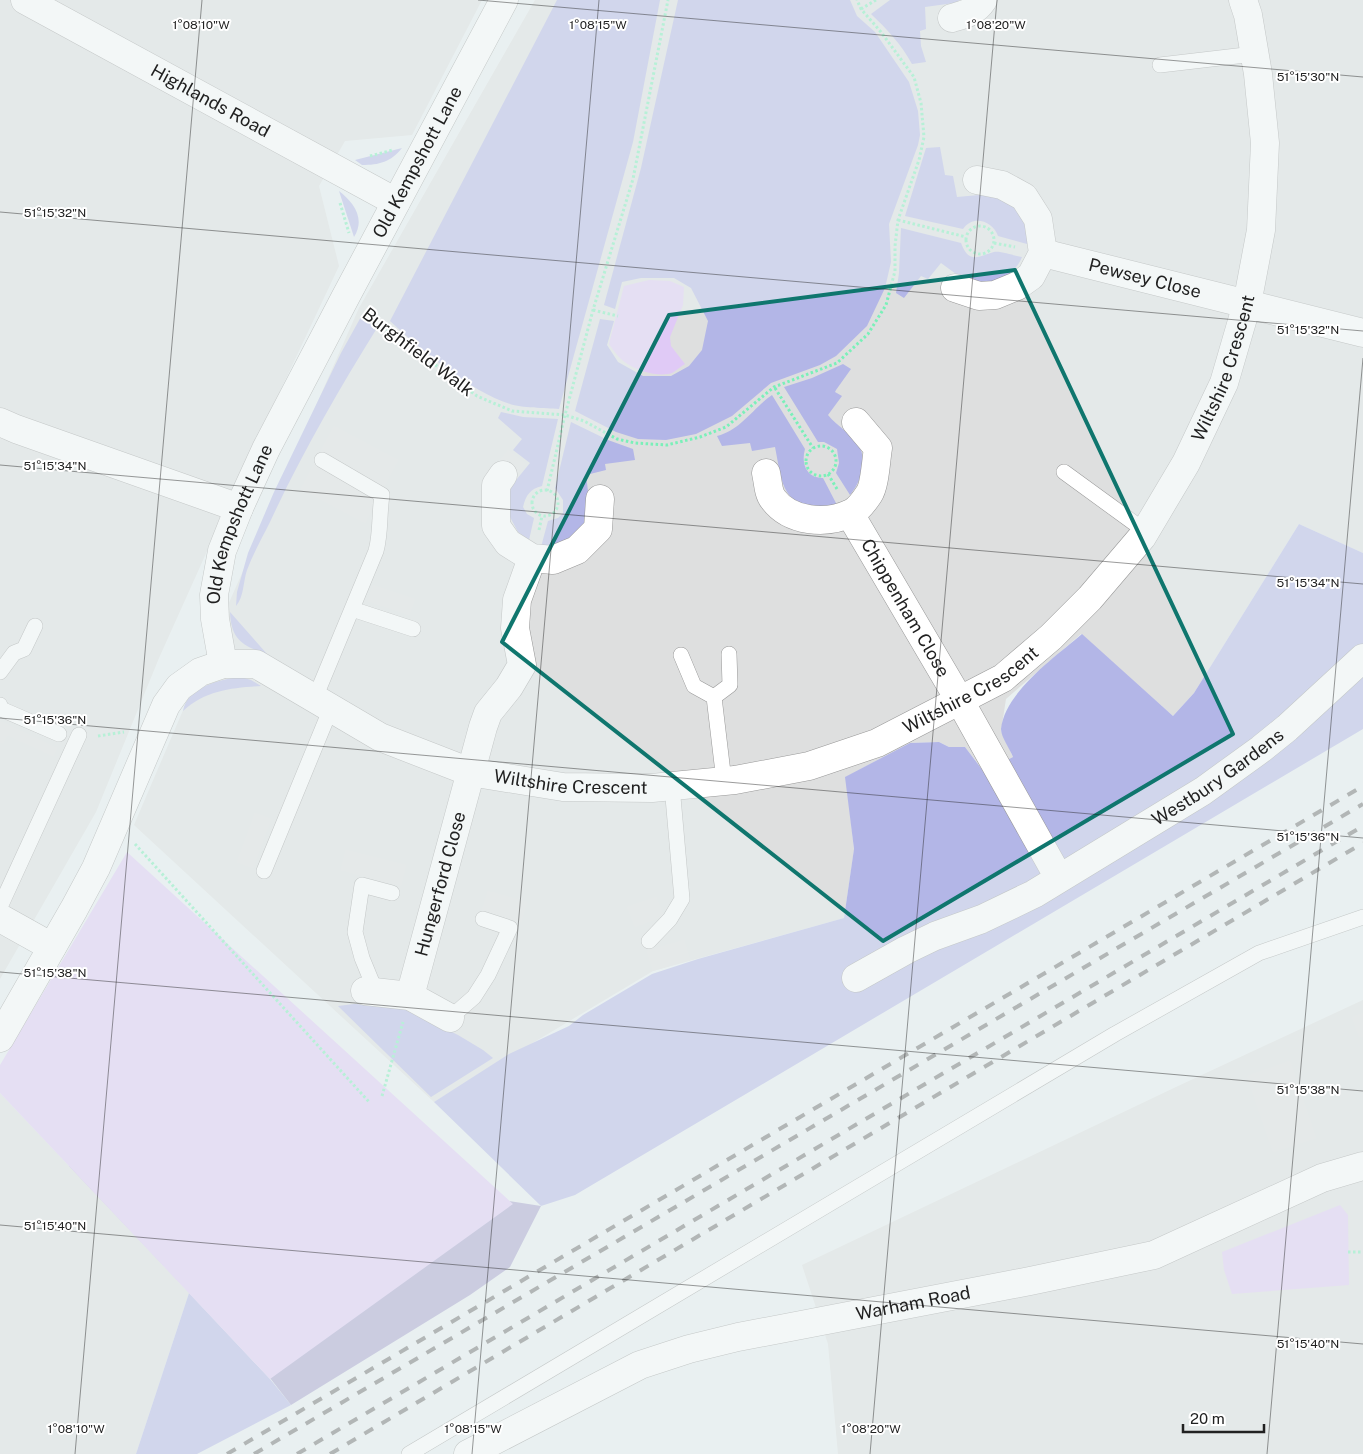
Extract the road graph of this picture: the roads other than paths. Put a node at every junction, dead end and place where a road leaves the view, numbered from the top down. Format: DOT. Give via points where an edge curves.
graph roads {
  1 [pos="25,0"];
  2 [pos="504,0"];
  3 [pos="983,0"];
  4 [pos="1243,0"];
  5 [pos="952,18"];
  6 [pos="1254,54"];
  7 [pos="1160,66"];
  8 [pos="977,180"];
  9 [pos="396,202"];
  10 [pos="1043,253"];
  11 [pos="954,288"];
  12 [pos="1247,304"];
  13 [pos="1363,333"];
  14 [pos="0,422"];
  15 [pos="856,422"];
  16 [pos="322,460"];
  17 [pos="1064,472"];
  18 [pos="766,473"];
  19 [pos="503,475"];
  20 [pos="600,499"];
  21 [pos="239,508"];
  22 [pos="850,514"];
  23 [pos="1145,531"];
  24 [pos="532,558"];
  25 [pos="352,609"];
  26 [pos="35,626"];
  27 [pos="413,629"];
  28 [pos="729,654"];
  29 [pos="681,655"];
  30 [pos="1363,658"];
  31 [pos="223,664"];
  32 [pos="0,672"];
  33 [pos="714,697"];
  34 [pos="960,701"];
  35 [pos="323,703"];
  36 [pos="0,705"];
  37 [pos="59,734"];
  38 [pos="79,735"];
  39 [pos="470,772"];
  40 [pos="724,781"];
  41 [pos="672,786"];
  42 [pos="264,871"];
  43 [pos="1060,878"];
  44 [pos="392,892"];
  45 [pos="0,907"];
  46 [pos="1363,917"];
  47 [pos="0,918"];
  48 [pos="483,919"];
  49 [pos="649,942"];
  50 [pos="52,947"];
  51 [pos="856,978"];
  52 [pos="371,992"];
  53 [pos="410,996"];
  54 [pos="450,1018"];
  55 [pos="0,1038"];
  56 [pos="1363,1166"];
  57 [pos="409,1454"];
  58 [pos="468,1454"];
  1 -- 9 [label="street, Highlands Road"];
  2 -- 9 [label="street, Old Kempshott Lane"];
  3 -- 5 [label="street" via="977,9"];
  4 -- 6 [label="street, Wiltshire Crescent"];
  6 -- 7 [label="lane"];
  6 -- 12 [label="street, Wiltshire Crescent" via="1265,143 1261,230"];
  8 -- 10 [label="street" via="1002,185 1024,197 1038,219"];
  9 -- 21 [label="street, Old Kempshott Lane" via="266,449"];
  10 -- 11 [label="street" via="1031,276 995,295 979,296"];
  10 -- 12 [label="street, Pewsey Close"];
  12 -- 13 [label="street, Pewsey Close"];
  12 -- 23 [label="street, Wiltshire Crescent" via="1224,382 1186,463"];
  14 -- 21 [label="street"];
  15 -- 22 [label="street" via="878,448 871,492"];
  16 -- 25 [label="lane" via="382,495 376,551"];
  17 -- 23 [label="lane"];
  18 -- 22 [label="street" via="771,498 801,518 823,521"];
  19 -- 24 [label="street" via="496,485 496,526 508,543"];
  20 -- 24 [label="street" via="598,529 577,550 553,560"];
  21 -- 31 [label="street, Old Kempshott Lane" via="222,551 214,595"];
  22 -- 34 [label="street, Chippenham Close"];
  23 -- 34 [label="street, Wiltshire Crescent" via="1090,598 1051,637 1003,678"];
  24 -- 39 [label="street, Hungerford Close" via="517,600 515,628 522,664 488,713"];
  25 -- 27 [label="lane"];
  25 -- 35 [label="lane"];
  26 -- 32 [label="lane" via="24,649 14,653"];
  28 -- 33 [label="lane" via="730,684"];
  29 -- 33 [label="lane" via="694,686"];
  30 -- 43 [label="street, Westbury Gardens" via="1287,728 1233,770"];
  31 -- 35 [label="street, Wiltshire Crescent" via="256,664"];
  31 -- 50 [label="street" via="200,672 179,687 166,706 96,868"];
  33 -- 40 [label="lane"];
  34 -- 40 [label="street, Wiltshire Crescent" via="860,749 809,766"];
  34 -- 43 [label="street"];
  35 -- 39 [label="street, Wiltshire Crescent" via="380,737"];
  35 -- 42 [label="lane"];
  36 -- 37 [label="lane" via="1,709"];
  38 -- 45 [label="lane"];
  39 -- 41 [label="street, Wiltshire Crescent" via="563,787"];
  39 -- 53 [label="street, Hungerford Close"];
  40 -- 41 [label="street, Wiltshire Crescent"];
  41 -- 49 [label="lane" via="682,899 670,919"];
  43 -- 51 [label="street, Westbury Gardens" via="1008,907 928,940"];
  44 -- 52 [label="lane" via="362,885 355,932"];
  46 -- 57 [label="lane" via="1259,953"];
  47 -- 50 [label="street"];
  48 -- 54 [label="lane" via="510,928 474,997"];
  50 -- 55 [label="street"];
  52 -- 53 [label="street"];
  53 -- 54 [label="street"];
  56 -- 58 [label="street, Warham Road" via="1322,1178 1154,1255 689,1349 640,1365"];
}
